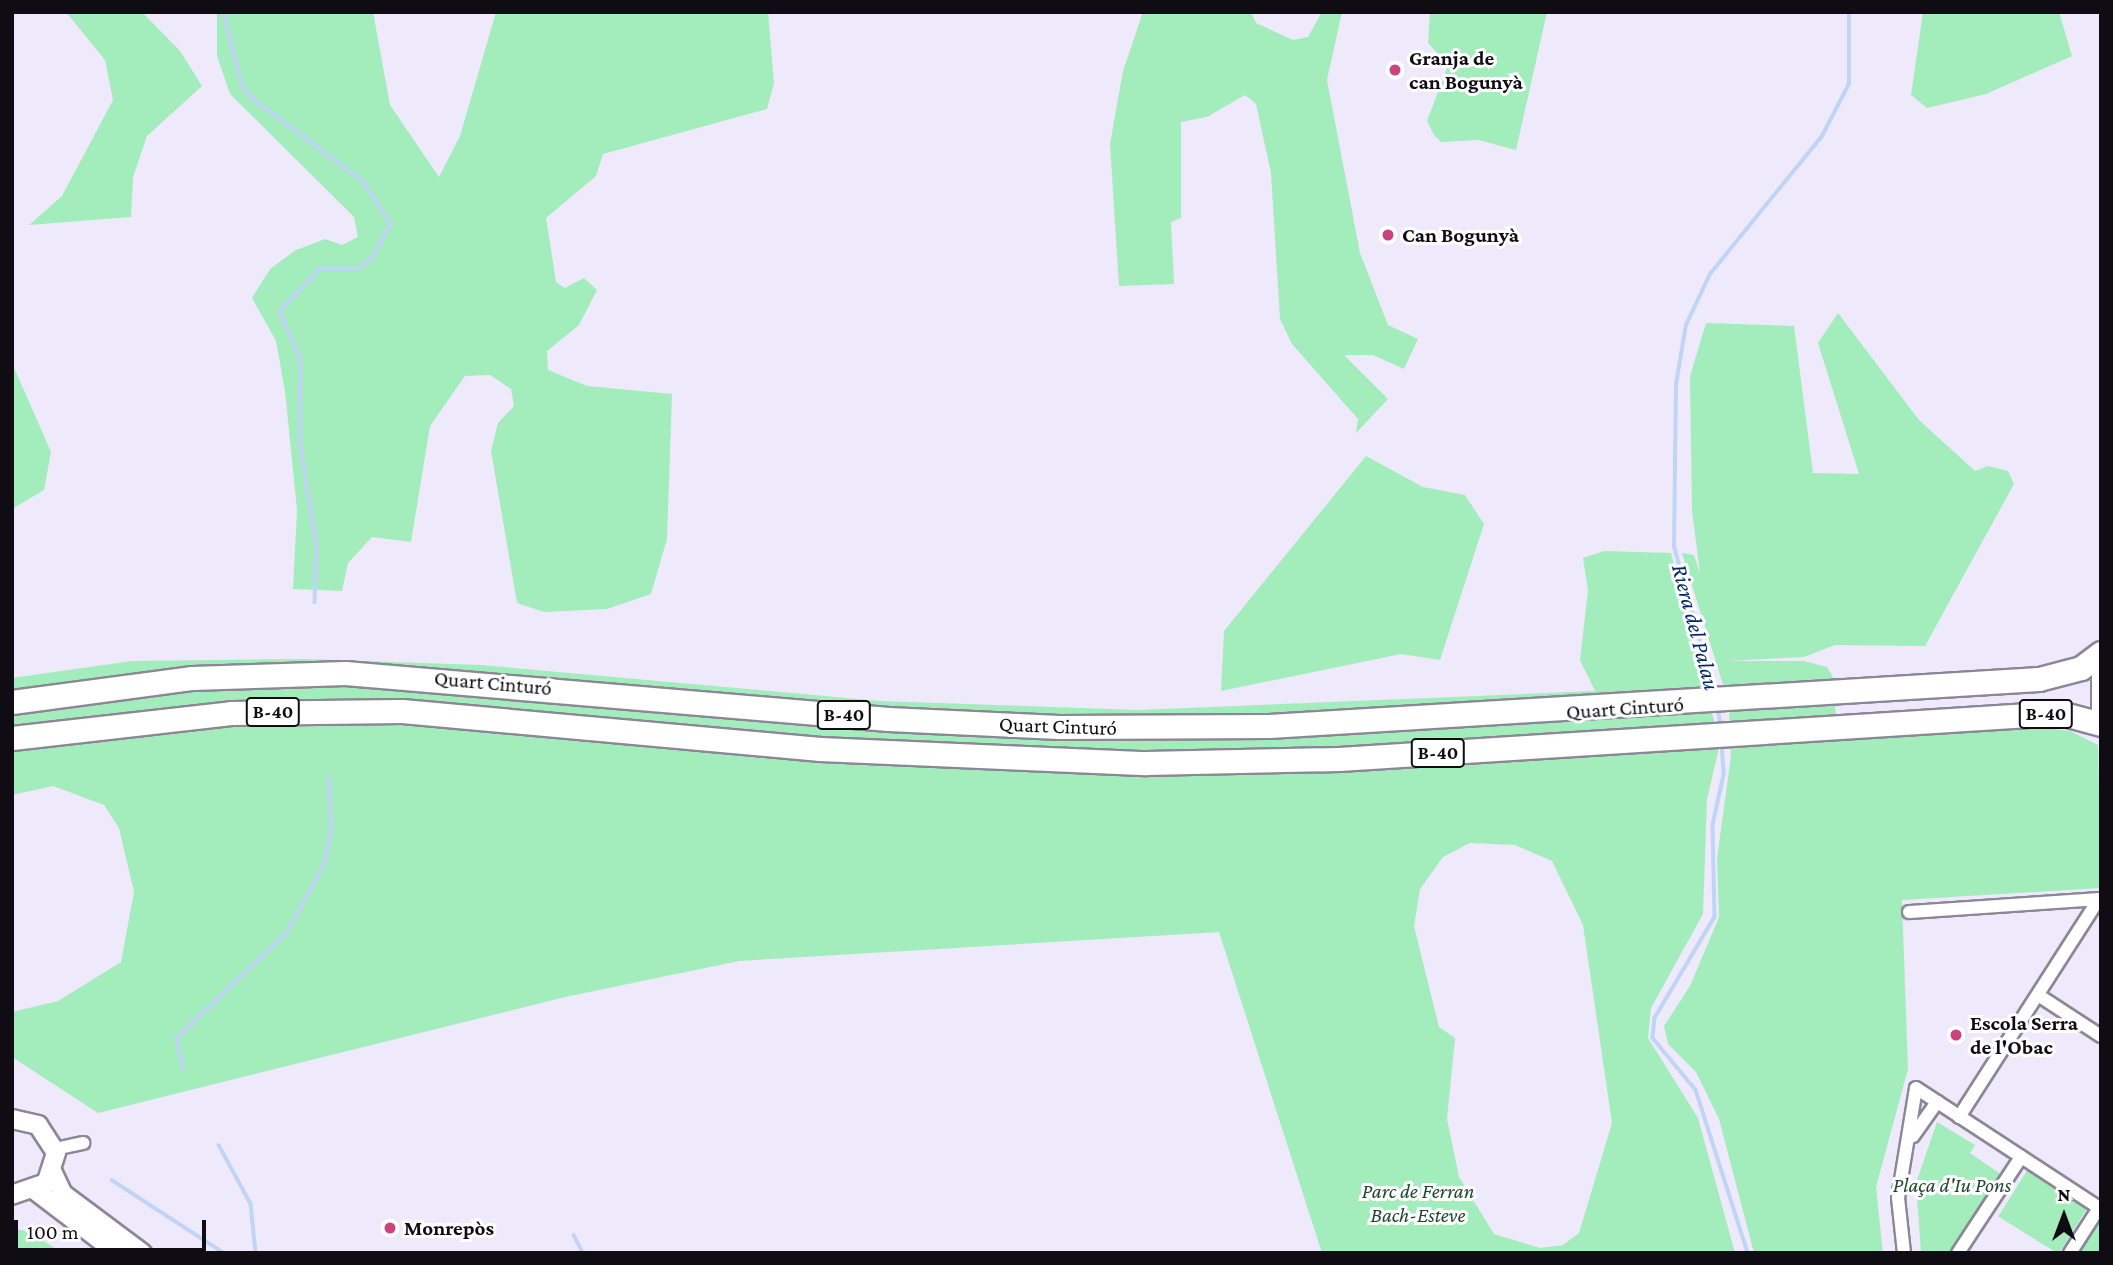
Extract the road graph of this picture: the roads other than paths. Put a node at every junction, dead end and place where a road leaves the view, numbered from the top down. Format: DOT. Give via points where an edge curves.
graph roads {
  1 [pos="2101,653"];
  2 [pos="2101,663"];
  3 [pos="15,695"];
  4 [pos="2101,711"];
  5 [pos="2101,724"];
  6 [pos="20,741"];
  7 [pos="2100,899"];
  8 [pos="1909,912"];
  9 [pos="2038,995"];
  10 [pos="2101,1036"];
  11 [pos="1937,1102"];
  12 [pos="1959,1117"];
  13 [pos="12,1119"];
  14 [pos="1910,1140"];
  15 [pos="83,1143"];
  16 [pos="55,1149"];
  17 [pos="2021,1157"];
  18 [pos="52,1173"];
  19 [pos="36,1191"];
  20 [pos="12,1195"];
  21 [pos="2100,1208"];
  22 [pos="117,1253"];
  23 [pos="142,1253"];
  24 [pos="1904,1253"];
  25 [pos="1958,1253"];
  26 [pos="2070,1253"];
  1 -- 3 [label="highway, Quart Cinturó / B-40" via="2081,668 2039,679 1282,726 1059,727 888,719 419,677 192,678 96,683"];
  2 -- 4 [label="street"];
  5 -- 6 [label="highway, Quart Cinturó / B-40" via="2060,713 1339,759 1072,762 820,749 402,711 180,717"];
  7 -- 8 [label="street"];
  7 -- 9 [label="street"];
  9 -- 10 [label="street"];
  9 -- 12 [label="street"];
  11 -- 12 [label="street"];
  11 -- 14 [label="street"];
  11 -- 14 [label="street" via="1916,1088"];
  12 -- 17 [label="street"];
  13 -- 16 [label="street" via="38,1125"];
  14 -- 24 [label="street" via="1898,1198"];
  15 -- 16 [label="street"];
  16 -- 18 [label="street"];
  17 -- 21 [label="street"];
  17 -- 25 [label="street"];
  18 -- 19 [label="street"];
  18 -- 23 [label="street" via="64,1194"];
  19 -- 20 [label="street"];
  19 -- 22 [label="street"];
  21 -- 26 [label="street"];
}
